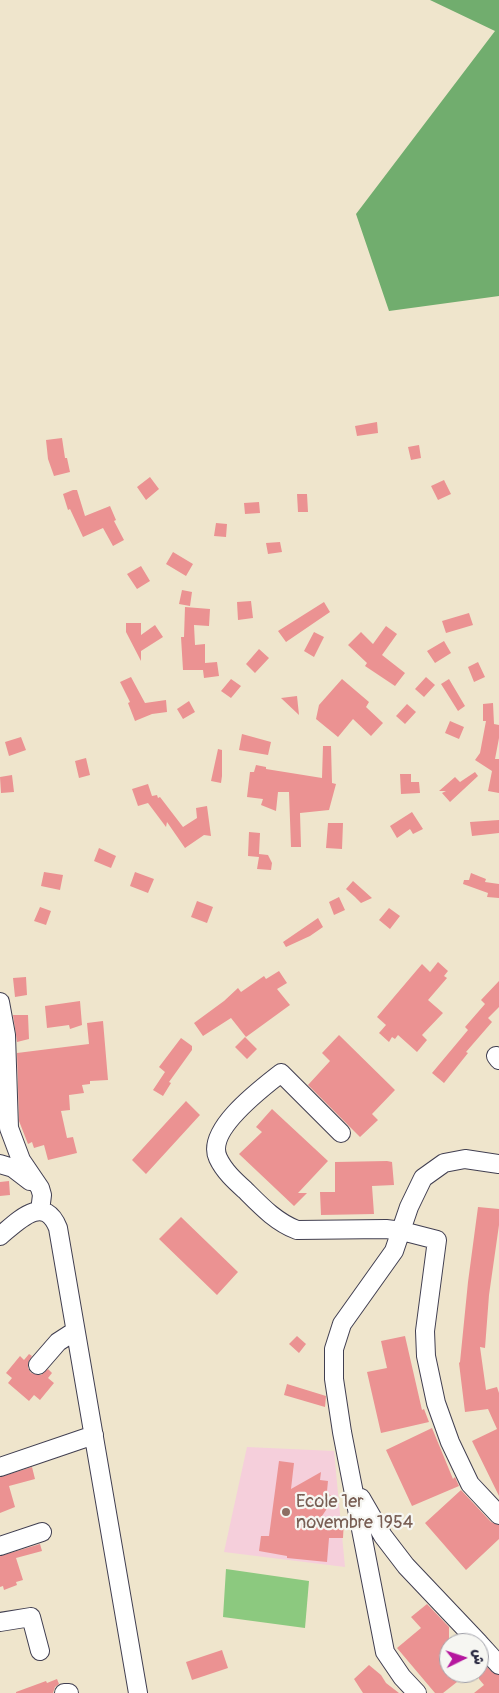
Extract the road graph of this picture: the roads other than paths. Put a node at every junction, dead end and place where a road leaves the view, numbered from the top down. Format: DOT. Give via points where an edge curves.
graph roads {
  1 [pos="0,1002"];
  2 [pos="341,1133"];
  3 [pos="0,1164"];
  4 [pos="499,1164"];
  5 [pos="40,1188"];
  6 [pos="40,1211"];
  7 [pos="402,1231"];
  8 [pos="0,1236"];
  9 [pos="75,1331"];
  10 [pos="38,1365"];
  11 [pos="94,1435"];
  12 [pos="0,1467"];
  13 [pos="352,1482"];
  14 [pos="499,1515"];
  15 [pos="42,1532"];
  16 [pos="0,1546"];
  17 [pos="0,1622"];
  18 [pos="470,1633"];
  19 [pos="40,1652"];
  20 [pos="489,1654"];
  21 [pos="499,1665"];
  22 [pos="64,1693"];
  23 [pos="69,1693"];
  24 [pos="138,1693"];
  25 [pos="417,1693"];
  1 -- 5 [label="street" via="6,1034 9,1128 21,1160"];
  2 -- 7 [label="street" via="282,1073 248,1099 219,1135 217,1157 228,1174 285,1226 297,1230"];
  3 -- 5 [label="street" via="13,1168"];
  4 -- 7 [label="street" via="465,1159 444,1163 423,1178"];
  5 -- 6 [label="street"];
  6 -- 8 [label="street" via="28,1213"];
  6 -- 9 [label="street" via="49,1213 58,1228"];
  7 -- 13 [label="street" via="394,1251 342,1324 334,1349 334,1379"];
  7 -- 14 [label="street" via="437,1240 425,1330 426,1356 434,1394 450,1442 470,1484"];
  9 -- 10 [label="street" via="58,1342"];
  9 -- 11 [label="street"];
  11 -- 12 [label="street"];
  11 -- 24 [label="street"];
  13 -- 18 [label="street" via="382,1536"];
  13 -- 25 [label="street" via="385,1652"];
  15 -- 16 [label="street"];
  17 -- 19 [label="street" via="31,1617"];
  20 -- 21 [label="street"];
  22 -- 23 [label="street"];
}
